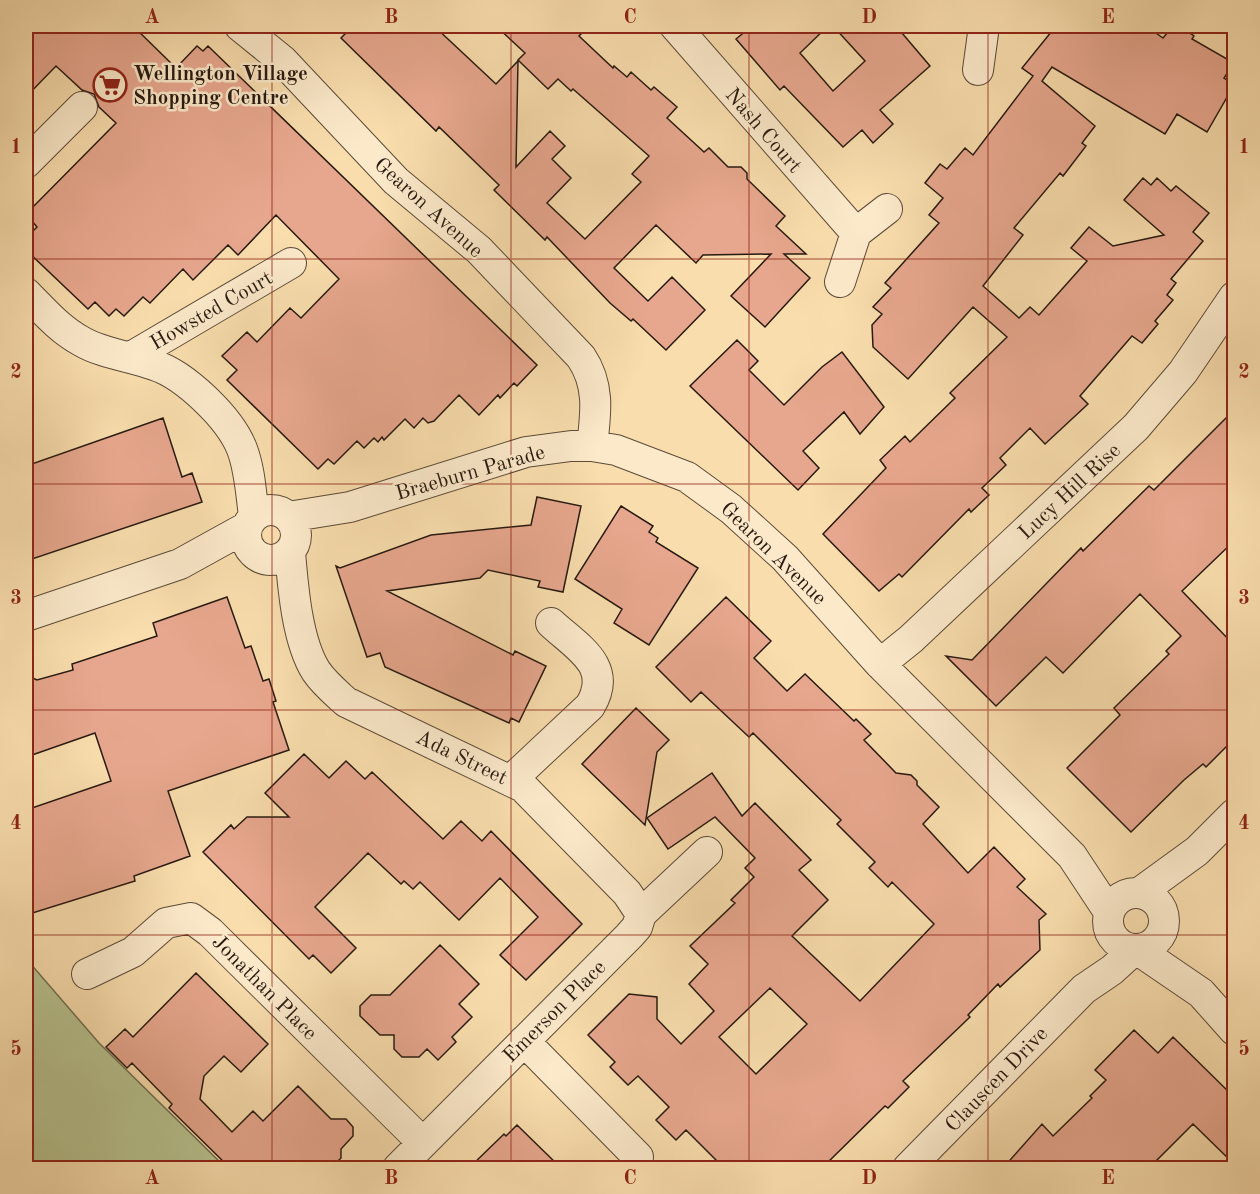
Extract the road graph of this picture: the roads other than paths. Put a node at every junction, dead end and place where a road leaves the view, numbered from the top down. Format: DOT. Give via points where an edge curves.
graph roads {
  1 [pos="240,26"];
  2 [pos="675,26"];
  3 [pos="984,26"];
  4 [pos="978,70"];
  5 [pos="82,107"];
  6 [pos="26,163"];
  7 [pos="887,209"];
  8 [pos="856,233"];
  9 [pos="291,263"];
  10 [pos="840,282"];
  11 [pos="26,293"];
  12 [pos="1234,297"];
  13 [pos="131,357"];
  14 [pos="592,446"];
  15 [pos="272,535"];
  16 [pos="26,616"];
  17 [pos="551,623"];
  18 [pos="880,664"];
  19 [pos="511,780"];
  20 [pos="1234,814"];
  21 [pos="707,852"];
  22 [pos="1072,856"];
  23 [pos="1150,905"];
  24 [pos="641,914"];
  25 [pos="1123,937"];
  26 [pos="87,974"];
  27 [pos="1201,993"];
  28 [pos="1234,1030"];
  29 [pos="524,1041"];
  30 [pos="423,1143"];
  31 [pos="645,1164"];
  32 [pos="398,1168"];
  33 [pos="908,1168"];
  1 -- 14 [label="street, Gearon Avenue" via="283,61 396,181 478,250 580,357 596,390"];
  2 -- 8 [label="street, Nash Court"];
  3 -- 4 [label="street"];
  5 -- 6 [label="street"];
  7 -- 8 [label="street"];
  8 -- 10 [label="street"];
  9 -- 13 [label="street, Howsted Court"];
  11 -- 13 [label="street, Ada Street" via="80,341"];
  12 -- 18 [label="street, Lucy Hill Rise" via="1183,372 1137,427"];
  13 -- 15 [label="street, Ada Street" via="171,372 218,412 242,448"];
  14 -- 15 [label="street, Braeburn Parade" via="526,452"];
  14 -- 18 [label="street, Gearon Avenue" via="663,466 687,477 731,509 785,558"];
  15 -- 16 [label="street, Braeburn Parade"];
  15 -- 19 [label="street, Ada Street" via="315,669 327,685 346,702"];
  17 -- 19 [label="street" via="594,663 599,684 590,706"];
  18 -- 22 [label="street, Gearon Avenue"];
  19 -- 24 [label="street, Ada Street" via="523,787 627,893"];
  20 -- 23 [label="street" via="1197,851 1173,886"];
  21 -- 24 [label="street, Emerson Place"];
  22 -- 23 [label="street, Gearon Avenue"];
  22 -- 25 [label="street, Gearon Avenue"];
  23 -- 25 [label="street" via="1157,940"];
  23 -- 25 [label="street" via="1118,899"];
  23 -- 27 [label="street"];
  24 -- 29 [label="street, Emerson Place" via="629,936"];
  25 -- 27 [label="street"];
  25 -- 33 [label="street, Clauscen Drive" via="1112,970 1084,989"];
  26 -- 30 [label="street, Jonathan Place" via="133,952 166,923 191,918 210,932"];
  27 -- 28 [label="street"];
  29 -- 30 [label="street, Emerson Place"];
  29 -- 31 [label="street"];
  30 -- 32 [label="street, Emerson Place"];
}
